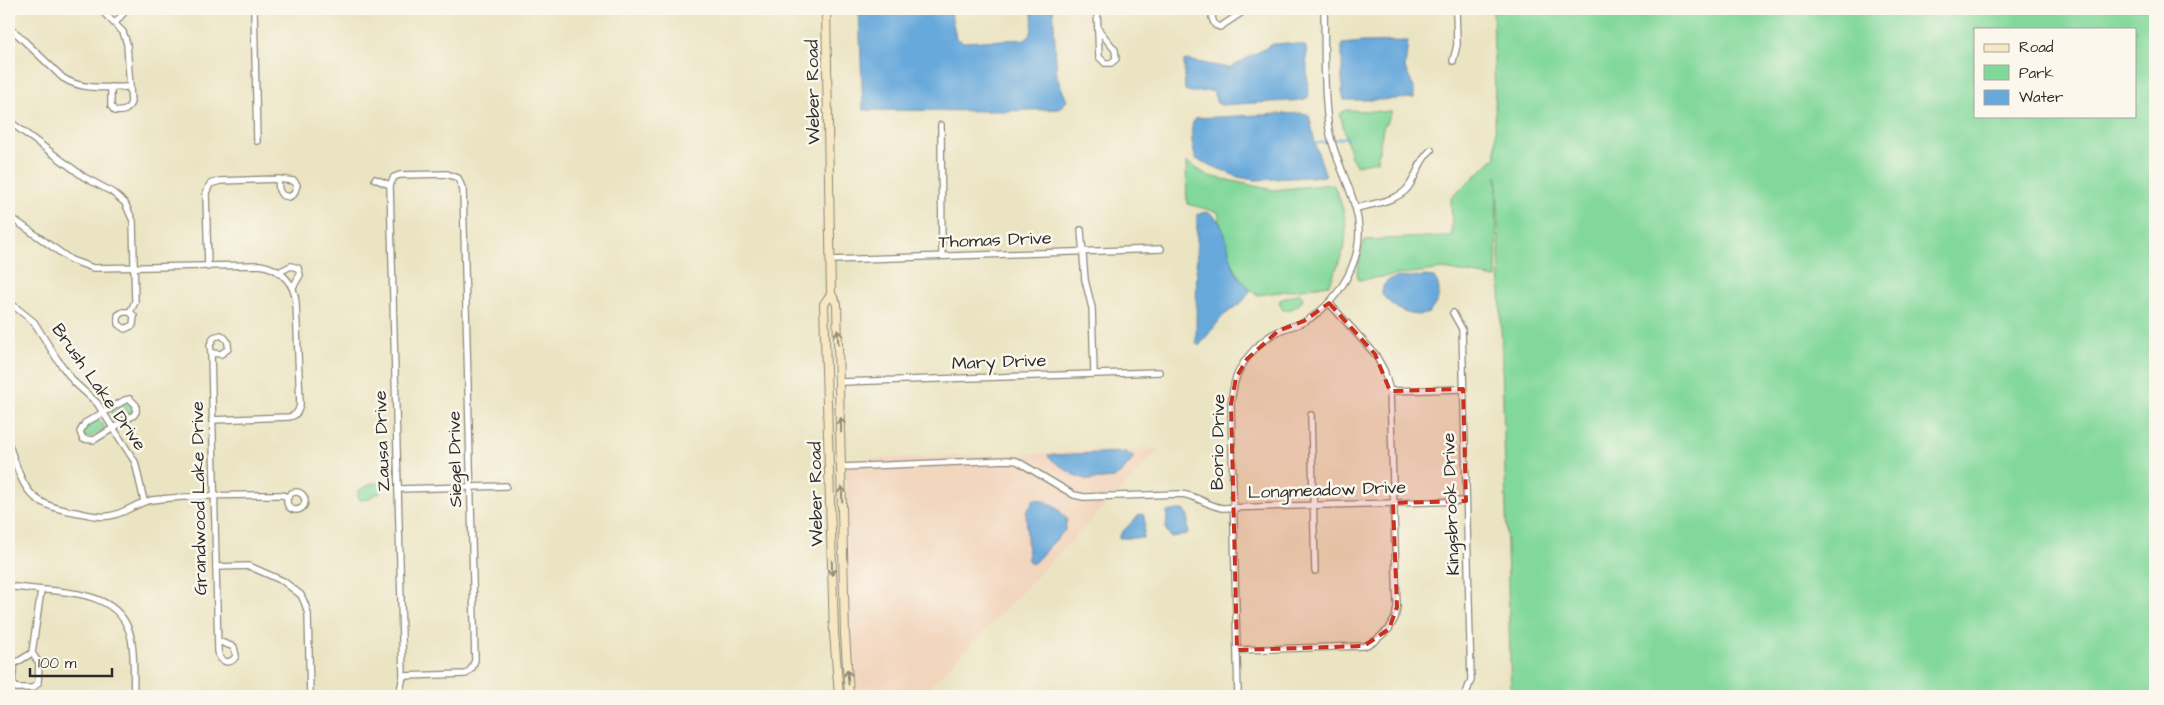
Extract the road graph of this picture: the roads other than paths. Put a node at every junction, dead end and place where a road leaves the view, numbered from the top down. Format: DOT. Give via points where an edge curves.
graph roads {
  1 [pos="101,9"];
  2 [pos="127,9"];
  3 [pos="254,9"];
  4 [pos="826,9"];
  5 [pos="1097,9"];
  6 [pos="1220,9"];
  7 [pos="1247,9"];
  8 [pos="1324,9"];
  9 [pos="1456,9"];
  10 [pos="115,22"];
  11 [pos="9,29"];
  12 [pos="1098,29"];
  13 [pos="1453,60"];
  14 [pos="111,87"];
  15 [pos="130,87"];
  16 [pos="9,121"];
  17 [pos="941,125"];
  18 [pos="257,141"];
  19 [pos="1431,150"];
  20 [pos="278,179"];
  21 [pos="375,179"];
  22 [pos="390,185"];
  23 [pos="1357,208"];
  24 [pos="9,216"];
  25 [pos="1081,230"];
  26 [pos="1161,250"];
  27 [pos="1082,252"];
  28 [pos="942,256"];
  29 [pos="831,260"];
  30 [pos="208,267"];
  31 [pos="134,268"];
  32 [pos="279,272"];
  33 [pos="293,287"];
  34 [pos="831,294"];
  35 [pos="9,302"];
  36 [pos="1328,302"];
  37 [pos="130,312"];
  38 [pos="1453,313"];
  39 [pos="211,353"];
  40 [pos="1159,372"];
  41 [pos="1094,374"];
  42 [pos="840,382"];
  43 [pos="1463,388"];
  44 [pos="1390,391"];
  45 [pos="103,412"];
  46 [pos="1311,415"];
  47 [pos="212,420"];
  48 [pos="113,428"];
  49 [pos="9,445"];
  50 [pos="842,467"];
  51 [pos="506,486"];
  52 [pos="471,487"];
  53 [pos="398,489"];
  54 [pos="214,496"];
  55 [pos="288,497"];
  56 [pos="144,501"];
  57 [pos="1466,501"];
  58 [pos="1393,503"];
  59 [pos="1313,506"];
  60 [pos="1233,508"];
  61 [pos="216,566"];
  62 [pos="1315,570"];
  63 [pos="9,586"];
  64 [pos="41,590"];
  65 [pos="218,641"];
  66 [pos="1237,650"];
  67 [pos="32,654"];
  68 [pos="403,676"];
  69 [pos="134,696"];
  70 [pos="310,696"];
  71 [pos="400,696"];
  72 [pos="839,696"];
  73 [pos="849,696"];
  74 [pos="1238,696"];
  75 [pos="1465,696"];
  1 -- 10 [label="street"];
  2 -- 10 [label="street"];
  3 -- 18 [label="street"];
  4 -- 29 [label="main road, Weber Road"];
  5 -- 12 [label="street"];
  6 -- 7 [label="street" via="1213,13 1212,18 1215,25 1220,26"];
  8 -- 23 [label="street, Borio Drive" via="1330,136"];
  9 -- 13 [label="street" via="1457,45"];
  10 -- 15 [label="street" via="127,44"];
  11 -- 14 [label="street" via="71,83 88,88"];
  12 -- 12 [label="street" via="1099,57 1105,63 1111,63 1116,59 1115,50"];
  14 -- 15 [label="street"];
  14 -- 15 [label="street" via="111,106 122,112 129,108 131,102"];
  16 -- 31 [label="street" via="84,177 126,203 133,221"];
  17 -- 28 [label="street"];
  19 -- 23 [label="street" via="1423,157 1405,191 1388,200"];
  20 -- 30 [label="street" via="220,180 210,184 206,193"];
  21 -- 22 [label="street"];
  22 -- 52 [label="street, Siegel Drive" via="394,177 400,175 447,174 458,178 463,190"];
  22 -- 53 [label="street, Zausa Drive"];
  23 -- 36 [label="street, Borio Drive" via="1359,238 1356,254 1342,286"];
  24 -- 31 [label="street" via="81,265 97,269"];
  25 -- 27 [label="street"];
  26 -- 27 [label="street, Thomas Drive"];
  27 -- 28 [label="street, Thomas Drive"];
  27 -- 41 [label="street" via="1092,308"];
  28 -- 29 [label="street, Thomas Drive"];
  29 -- 34 [label="main road, Weber Road"];
  30 -- 31 [label="street"];
  30 -- 32 [label="street" via="260,266"];
  31 -- 37 [label="street" via="135,302"];
  32 -- 33 [label="street"];
  32 -- 33 [label="street" via="291,266 298,268 300,275"];
  33 -- 47 [label="street" via="298,412 288,418"];
  42 -- 34 [label="main road, Weber Road, one-way" via="837,304"];
  34 -- 72 [label="main road, Weber Road, one-way" via="824,304"];
  35 -- 45 [label="street, Brush Lake Drive" via="34,322 56,359"];
  36 -- 44 [label="street" via="1375,354"];
  36 -- 60 [label="street, Borio Drive" via="1304,321 1262,341 1236,378 1231,404"];
  38 -- 43 [label="street, Kingsbrook Drive" via="1462,329"];
  39 -- 47 [label="street, Grandwood Lake Drive"];
  40 -- 41 [label="street, Mary Drive"];
  41 -- 42 [label="street, Mary Drive"];
  50 -- 42 [label="main road, Weber Road, one-way"];
  43 -- 44 [label="street"];
  43 -- 57 [label="street, Kingsbrook Drive"];
  44 -- 58 [label="street"];
  45 -- 48 [label="street, Brush Lake Drive"];
  45 -- 48 [label="street" via="85,423 81,436 94,440"];
  45 -- 48 [label="street" via="125,400 134,401 134,415"];
  46 -- 59 [label="street"];
  47 -- 54 [label="street, Grandwood Lake Drive"];
  48 -- 56 [label="street, Brush Lake Drive" via="135,462"];
  49 -- 56 [label="street" via="28,492 44,505 110,516"];
  50 -- 60 [label="street, Longmeadow Drive" via="1017,461 1074,496 1181,494 1195,496 1212,506"];
  73 -- 50 [label="main road, Weber Road, one-way"];
  51 -- 52 [label="street"];
  52 -- 53 [label="street"];
  52 -- 68 [label="street, Siegel Drive" via="474,665 470,672 462,675"];
  53 -- 68 [label="street, Zausa Drive"];
  54 -- 55 [label="street"];
  54 -- 56 [label="street"];
  54 -- 61 [label="street, Grandwood Lake Drive"];
  57 -- 58 [label="street, Longmeadow Drive"];
  57 -- 75 [label="street, Kingsbrook Drive" via="1471,680"];
  58 -- 59 [label="street, Longmeadow Drive"];
  58 -- 66 [label="street" via="1397,607 1395,618 1383,635 1364,646"];
  59 -- 60 [label="street, Longmeadow Drive"];
  59 -- 62 [label="street"];
  60 -- 66 [label="street, Borio Drive"];
  61 -- 65 [label="street, Grandwood Lake Drive"];
  61 -- 70 [label="street" via="252,567 283,581 301,595 307,611"];
  63 -- 64 [label="street"];
  64 -- 67 [label="street"];
  64 -- 69 [label="street" via="97,598 119,613 131,639"];
  66 -- 74 [label="street, Borio Drive"];
  67 -- 67 [label="street" via="14,664 12,681 16,688 36,686 39,663"];
  68 -- 71 [label="street, Zausa Drive"];
}
